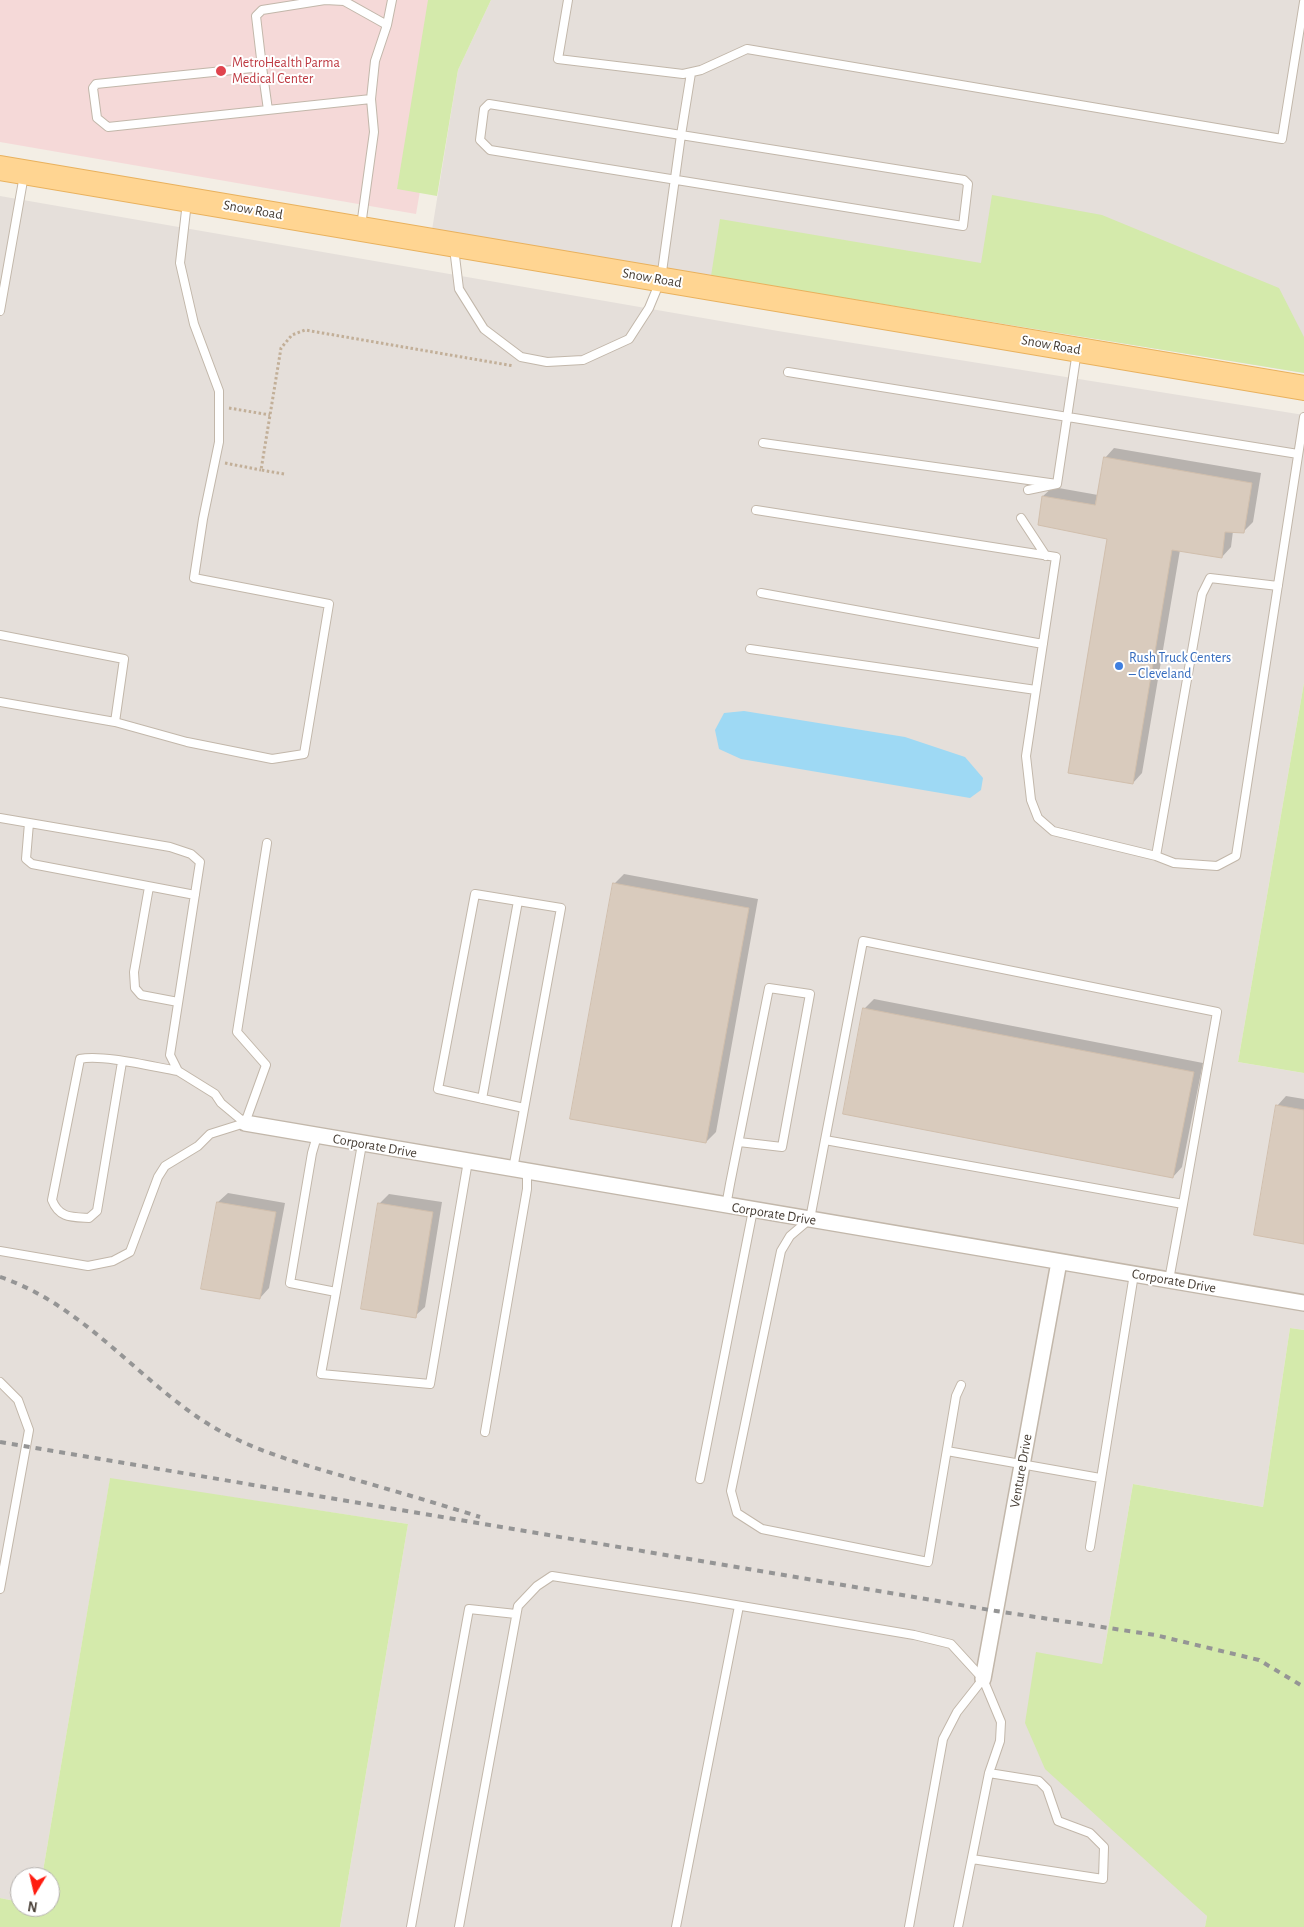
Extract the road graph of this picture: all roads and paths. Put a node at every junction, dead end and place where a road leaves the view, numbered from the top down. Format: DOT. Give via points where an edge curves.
graph roads {
  1 [pos="331,0"];
  2 [pos="392,0"];
  3 [pos="568,0"];
  4 [pos="1304,2"];
  5 [pos="387,25"];
  6 [pos="262,67"];
  7 [pos="691,73"];
  8 [pos="371,99"];
  9 [pos="268,110"];
  10 [pos="681,135"];
  11 [pos="0,168"];
  12 [pos="24,172"];
  13 [pos="676,181"];
  14 [pos="188,199"];
  15 [pos="361,228"];
  16 [pos="453,244"];
  17 [pos="661,279"];
  18 [pos="0,311"];
  19 [pos="1077,349"];
  20 [pos="519,367"];
  21 [pos="788,372"];
  22 [pos="1304,388"];
  23 [pos="219,406"];
  24 [pos="270,415"];
  25 [pos="1067,416"];
  26 [pos="1304,417"];
  27 [pos="763,444"];
  28 [pos="1298,454"];
  29 [pos="216,462"];
  30 [pos="261,470"];
  31 [pos="284,474"];
  32 [pos="1057,484"];
  33 [pos="1028,490"];
  34 [pos="756,510"];
  35 [pos="1021,518"];
  36 [pos="1046,556"];
  37 [pos="1278,586"];
  38 [pos="761,593"];
  39 [pos="0,635"];
  40 [pos="1042,644"];
  41 [pos="750,649"];
  42 [pos="1036,690"];
  43 [pos="0,702"];
  44 [pos="115,722"];
  45 [pos="0,818"];
  46 [pos="29,823"];
  47 [pos="267,843"];
  48 [pos="1156,856"];
  49 [pos="149,887"];
  50 [pos="194,895"];
  51 [pos="518,901"];
  52 [pos="178,1002"];
  53 [pos="122,1062"];
  54 [pos="178,1071"];
  55 [pos="482,1099"];
  56 [pos="524,1108"];
  57 [pos="245,1123"];
  58 [pos="317,1136"];
  59 [pos="825,1140"];
  60 [pos="739,1142"];
  61 [pos="362,1144"];
  62 [pos="468,1161"];
  63 [pos="520,1170"];
  64 [pos="1183,1204"];
  65 [pos="726,1206"];
  66 [pos="753,1210"];
  67 [pos="810,1219"];
  68 [pos="0,1251"];
  69 [pos="1059,1262"];
  70 [pos="1134,1274"];
  71 [pos="1169,1280"];
  72 [pos="336,1292"];
  73 [pos="1304,1303"];
  74 [pos="0,1382"];
  75 [pos="961,1385"];
  76 [pos="485,1432"];
  77 [pos="947,1451"];
  78 [pos="1022,1464"];
  79 [pos="1100,1478"];
  80 [pos="700,1479"];
  81 [pos="1090,1547"];
  82 [pos="0,1590"];
  83 [pos="739,1606"];
  84 [pos="516,1614"];
  85 [pos="983,1679"];
  86 [pos="989,1773"];
  87 [pos="972,1859"];
  88 [pos="411,1927"];
  89 [pos="459,1927"];
  90 [pos="676,1927"];
  91 [pos="909,1927"];
  92 [pos="958,1927"];
  1 -- 5 [label="lane" via="344,0"];
  1 -- 6 [label="lane" via="262,10 256,16"];
  2 -- 5 [label="lane"];
  3 -- 7 [label="lane" via="558,59 675,74"];
  4 -- 7 [label="lane" via="1282,139 747,49"];
  5 -- 8 [label="lane" via="375,61"];
  6 -- 9 [label="lane"];
  6 -- 9 [label="lane" via="96,84 93,88 97,118 108,127"];
  7 -- 10 [label="lane"];
  8 -- 9 [label="lane"];
  8 -- 15 [label="lane" via="374,132"];
  10 -- 13 [label="lane"];
  10 -- 13 [label="lane" via="489,104 484,109 480,140 490,150"];
  10 -- 13 [label="lane" via="964,180 968,184 963,226"];
  11 -- 12 [label="main road, Snow Road"];
  12 -- 14 [label="main road, Snow Road"];
  12 -- 18 [label="lane"];
  13 -- 17 [label="lane"];
  14 -- 15 [label="main road, Snow Road"];
  14 -- 23 [label="lane" via="180,263 194,324 219,391"];
  15 -- 16 [label="main road, Snow Road"];
  16 -- 17 [label="main road, Snow Road"];
  16 -- 17 [label="lane" via="459,289 484,329 521,356 547,362 583,360 629,339 649,308"];
  17 -- 19 [label="main road, Snow Road"];
  19 -- 22 [label="main road, Snow Road"];
  19 -- 25 [label="lane"];
  20 -- 24 [label="path" via="305,330 292,335 281,348"];
  21 -- 25 [label="lane"];
  23 -- 24 [label="path"];
  23 -- 29 [label="lane"];
  24 -- 30 [label="path"];
  25 -- 28 [label="lane"];
  25 -- 32 [label="lane"];
  26 -- 28 [label="lane"];
  27 -- 32 [label="lane"];
  28 -- 37 [label="lane"];
  29 -- 30 [label="path"];
  29 -- 44 [label="lane" via="194,578 330,604 304,754 272,759 187,742"];
  30 -- 31 [label="path"];
  32 -- 33 [label="lane"];
  34 -- 36 [label="lane"];
  35 -- 36 [label="lane"];
  36 -- 40 [label="lane" via="1056,557"];
  37 -- 48 [label="lane" via="1210,578 1202,594"];
  37 -- 48 [label="lane" via="1236,856 1217,866 1174,863"];
  38 -- 40 [label="lane"];
  39 -- 44 [label="lane" via="124,659"];
  40 -- 42 [label="lane"];
  41 -- 42 [label="lane"];
  42 -- 48 [label="lane" via="1026,756 1031,800 1038,818 1052,830"];
  43 -- 44 [label="lane"];
  45 -- 46 [label="lane"];
  46 -- 49 [label="lane" via="26,859 32,864"];
  46 -- 50 [label="lane" via="170,847 191,854 200,862"];
  47 -- 57 [label="lane" via="237,1032 266,1065"];
  49 -- 50 [label="lane"];
  49 -- 52 [label="lane" via="134,972 135,988 141,995"];
  50 -- 52 [label="lane"];
  51 -- 55 [label="lane"];
  51 -- 55 [label="lane" via="475,894 438,1089"];
  51 -- 56 [label="lane" via="561,908"];
  52 -- 54 [label="lane" via="170,1056"];
  53 -- 53 [label="lane" via="89,1057 80,1059 52,1200 56,1211 66,1217 88,1218 97,1211"];
  53 -- 54 [label="lane"];
  54 -- 57 [label="lane" via="215,1094"];
  55 -- 56 [label="lane"];
  56 -- 63 [label="lane"];
  57 -- 58 [label="street, Corporate Drive"];
  57 -- 68 [label="lane" via="210,1134 198,1146 165,1166 130,1252 113,1261 88,1266"];
  58 -- 61 [label="street, Corporate Drive"];
  58 -- 72 [label="lane" via="290,1284"];
  59 -- 64 [label="lane"];
  59 -- 64 [label="lane" via="863,941 1217,1012"];
  59 -- 67 [label="lane"];
  60 -- 60 [label="lane" via="769,988 810,994 782,1147"];
  60 -- 65 [label="lane"];
  61 -- 62 [label="street, Corporate Drive"];
  61 -- 72 [label="lane"];
  62 -- 63 [label="street, Corporate Drive"];
  62 -- 72 [label="lane" via="430,1384 321,1374"];
  63 -- 65 [label="street, Corporate Drive"];
  63 -- 76 [label="lane" via="527,1189"];
  64 -- 71 [label="lane"];
  65 -- 66 [label="street, Corporate Drive"];
  66 -- 67 [label="street, Corporate Drive"];
  66 -- 80 [label="lane"];
  67 -- 69 [label="street, Corporate Drive"];
  67 -- 77 [label="lane" via="790,1236 781,1251 731,1491 737,1513 762,1529 928,1562"];
  69 -- 70 [label="street, Corporate Drive"];
  69 -- 78 [label="street, Venture Drive"];
  70 -- 71 [label="street, Corporate Drive"];
  70 -- 79 [label="lane"];
  71 -- 73 [label="street, Corporate Drive"];
  74 -- 82 [label="lane" via="18,1400 29,1430"];
  75 -- 77 [label="lane" via="956,1396"];
  77 -- 78 [label="lane"];
  78 -- 79 [label="lane"];
  78 -- 85 [label="street, Venture Drive"];
  79 -- 81 [label="lane"];
  83 -- 84 [label="lane" via="552,1576 518,1606"];
  83 -- 85 [label="lane" via="951,1644"];
  83 -- 90 [label="lane"];
  84 -- 88 [label="lane" via="469,1609"];
  84 -- 89 [label="lane"];
  85 -- 86 [label="lane" via="1001,1722 1000,1741"];
  85 -- 91 [label="lane" via="957,1712 943,1739"];
  86 -- 87 [label="lane"];
  86 -- 87 [label="lane" via="1039,1781 1047,1789 1058,1821 1090,1833 1104,1846 1103,1879"];
  87 -- 92 [label="lane"];
}
